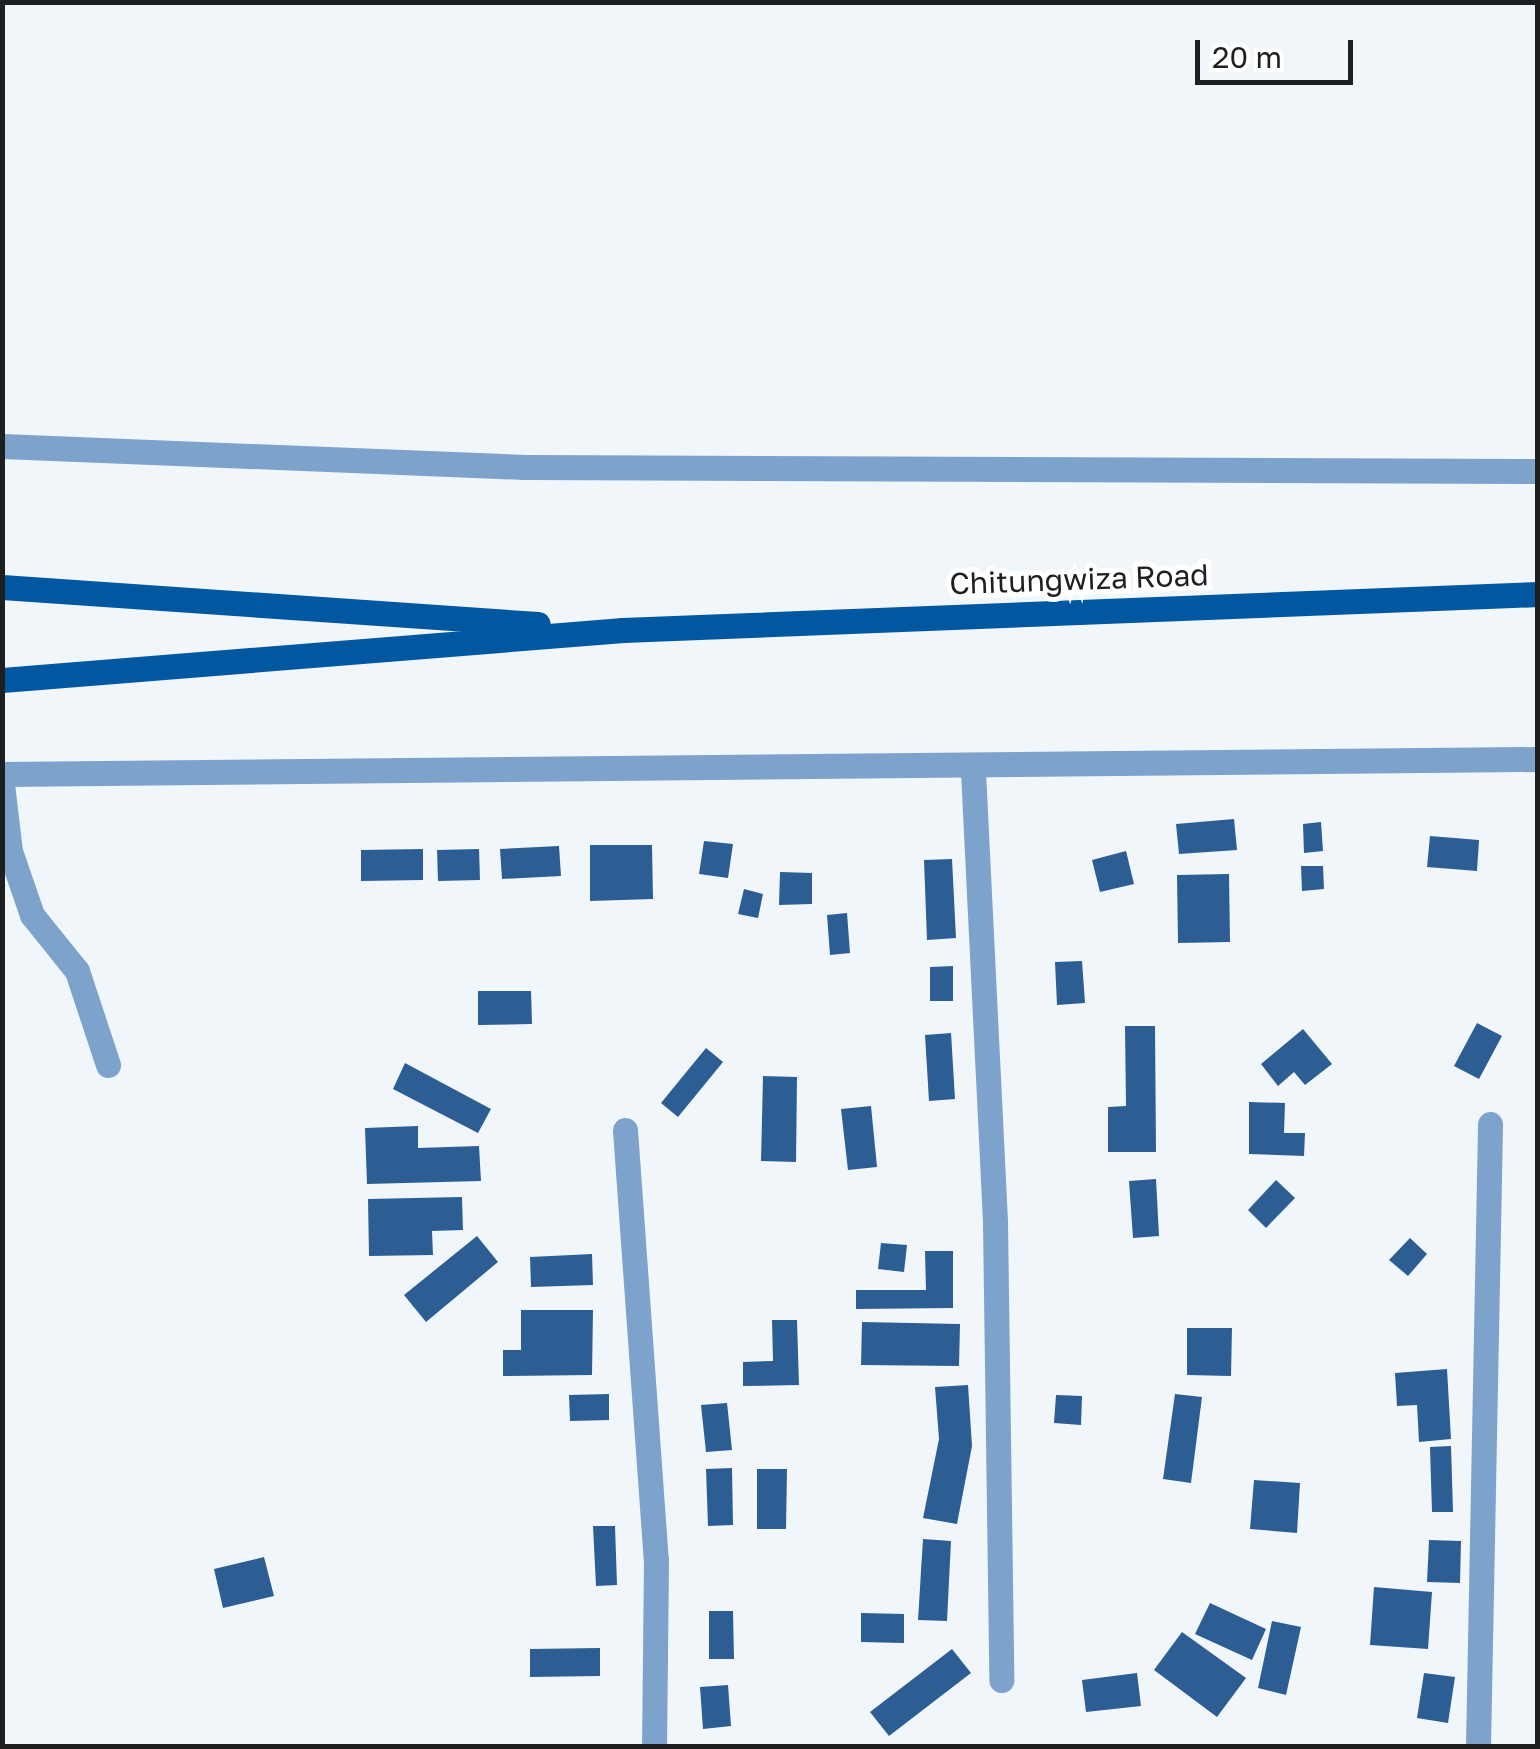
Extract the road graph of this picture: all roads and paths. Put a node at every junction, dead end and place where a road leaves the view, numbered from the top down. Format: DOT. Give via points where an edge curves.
graph roads {
  1 [pos="2,446"];
  2 [pos="1538,471"];
  3 [pos="2,587"];
  4 [pos="1538,594"];
  5 [pos="623,630"];
  6 [pos="2,680"];
  7 [pos="1538,758"];
  8 [pos="973,771"];
  9 [pos="2,774"];
  10 [pos="2,784"];
  11 [pos="108,1065"];
  12 [pos="1490,1124"];
  13 [pos="626,1130"];
  14 [pos="1001,1680"];
  15 [pos="654,1746"];
  16 [pos="1478,1746"];
  1 -- 2 [label="street" via="526,468"];
  3 -- 5 [label="main road"];
  4 -- 5 [label="main road, Chitungwiza Road"];
  5 -- 6 [label="main road"];
  7 -- 8 [label="street"];
  8 -- 9 [label="street" via="211,766"];
  8 -- 14 [label="street" via="995,1222"];
  10 -- 11 [label="street" via="10,851 32,915 77,971"];
  12 -- 16 [label="street"];
  13 -- 15 [label="street" via="656,1560"];
}
